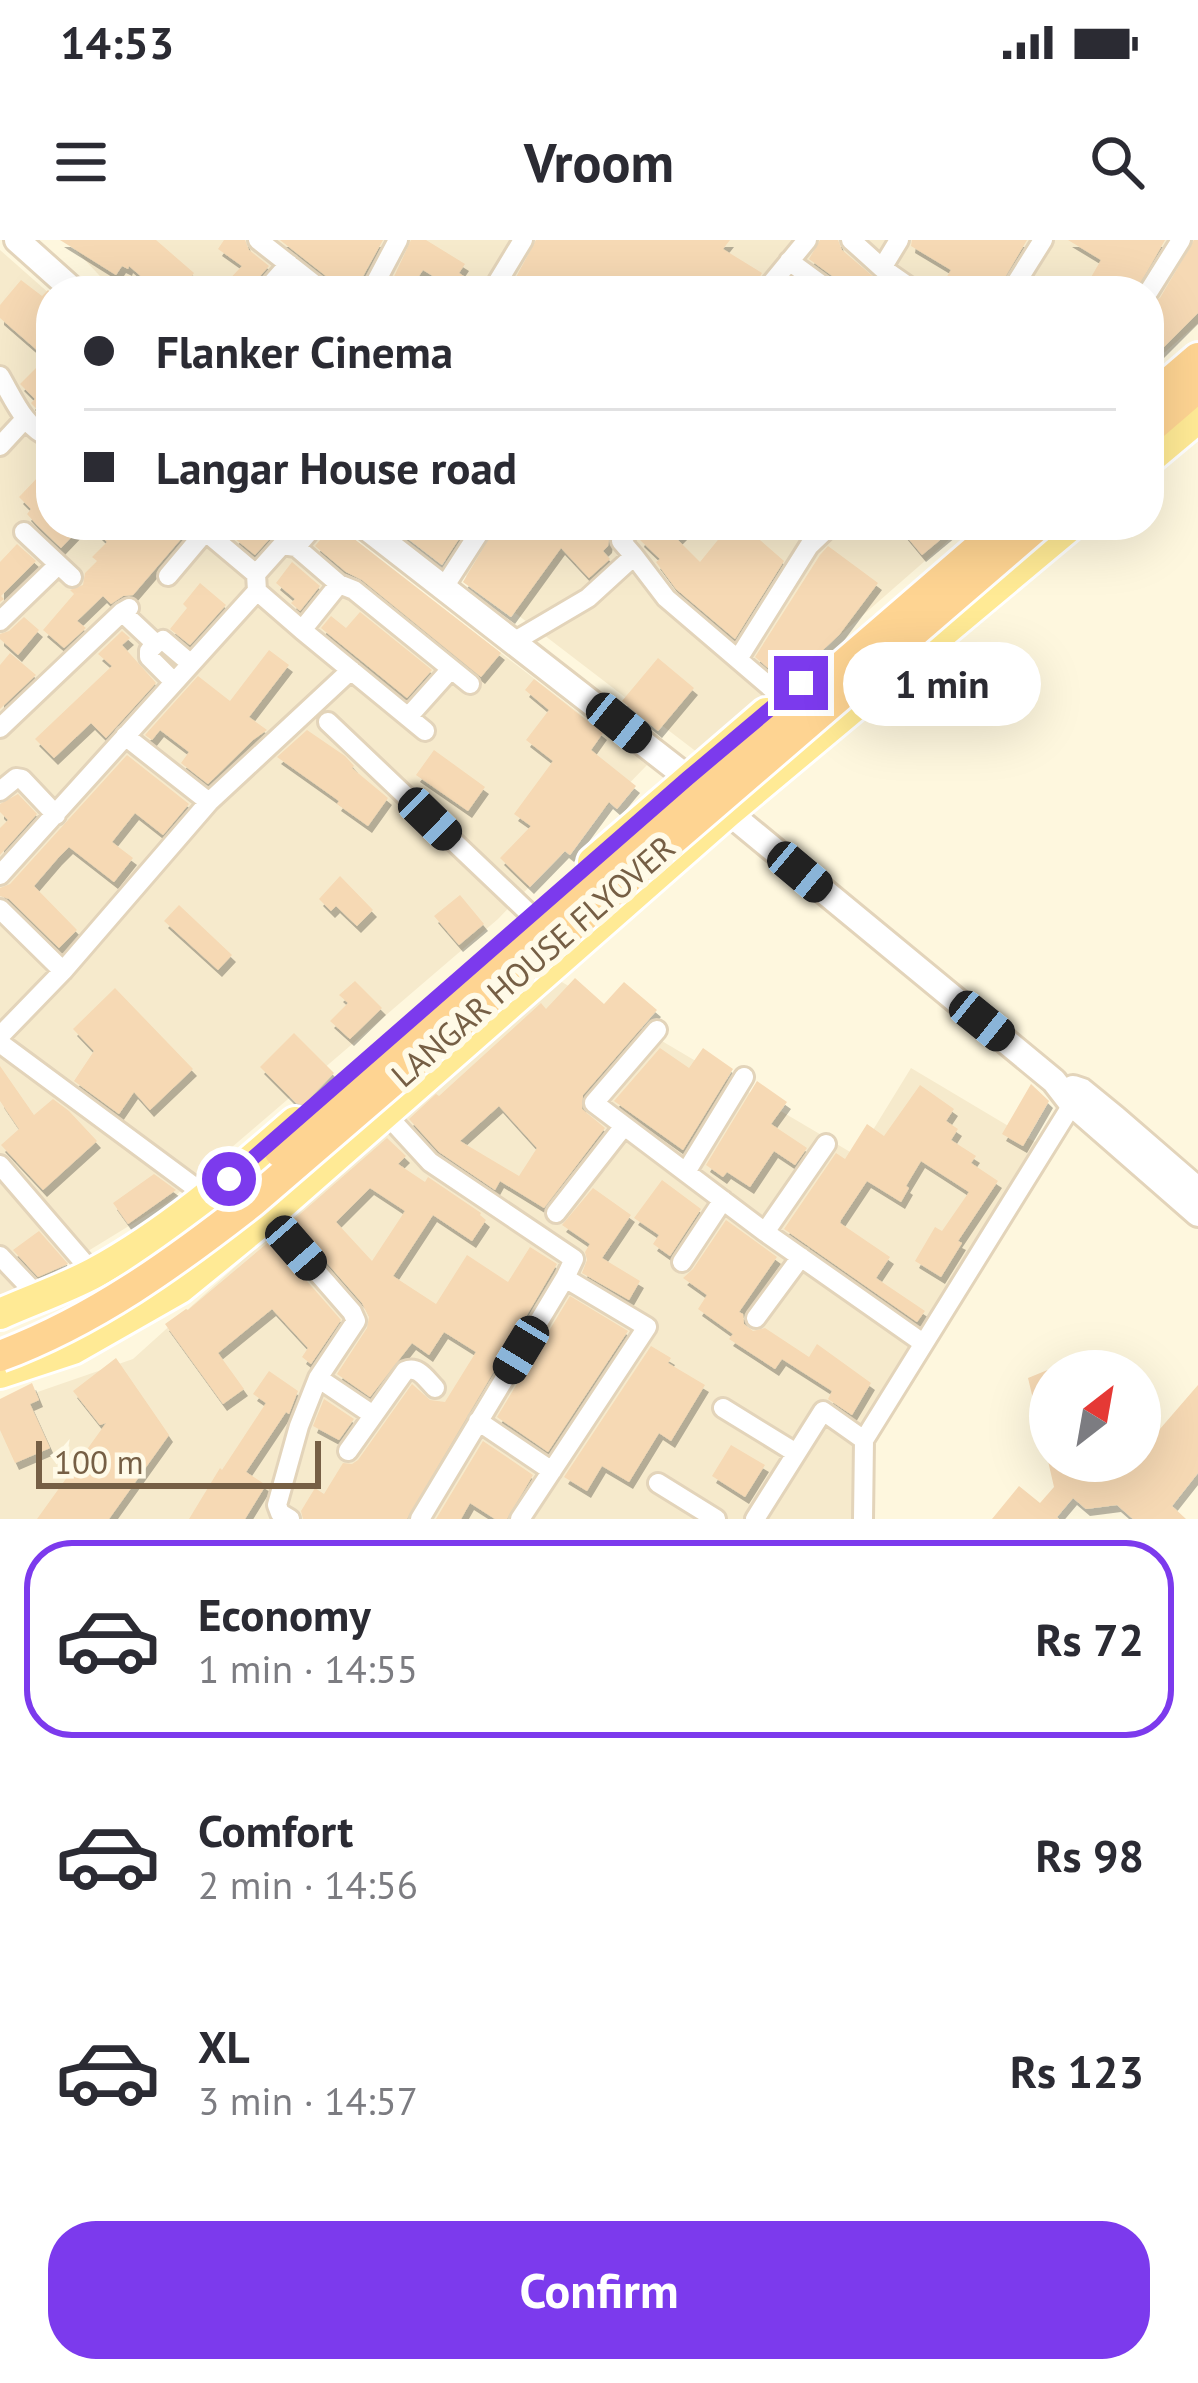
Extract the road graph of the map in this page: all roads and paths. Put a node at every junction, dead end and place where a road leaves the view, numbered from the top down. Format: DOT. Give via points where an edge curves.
graph roads {
  1 [pos="17,240"];
  2 [pos="258,240"];
  3 [pos="398,240"];
  4 [pos="523,240"];
  5 [pos="779,240"];
  6 [pos="851,240"];
  7 [pos="899,240"];
  8 [pos="1043,240"];
  9 [pos="1180,240"];
  10 [pos="798,251"];
  11 [pos="289,264"];
  12 [pos="882,268"];
  13 [pos="57,276"];
  14 [pos="278,276"];
  15 [pos="304,276"];
  16 [pos="379,276"];
  17 [pos="501,276"];
  18 [pos="777,276"];
  19 [pos="818,276"];
  20 [pos="893,276"];
  21 [pos="1020,276"];
  22 [pos="1158,276"];
  23 [pos="1198,342"];
  24 [pos="1198,358"];
  25 [pos="1164,371"];
  26 [pos="0,376"];
  27 [pos="1164,387"];
  28 [pos="1198,387"];
  29 [pos="1164,416"];
  30 [pos="1198,418"];
  31 [pos="25,419"];
  32 [pos="36,429"];
  33 [pos="0,446"];
  34 [pos="1164,446"];
  35 [pos="24,532"];
  36 [pos="198,540"];
  37 [pos="213,540"];
  38 [pos="302,540"];
  39 [pos="383,540"];
  40 [pos="475,540"];
  41 [pos="619,540"];
  42 [pos="629,540"];
  43 [pos="815,540"];
  44 [pos="968,540"];
  45 [pos="988,540"];
  46 [pos="1021,540"];
  47 [pos="1052,540"];
  48 [pos="296,547"];
  49 [pos="627,548"];
  50 [pos="168,576"];
  51 [pos="257,583"];
  52 [pos="338,584"];
  53 [pos="445,587"];
  54 [pos="0,621"];
  55 [pos="302,630"];
  56 [pos="515,641"];
  57 [pos="156,644"];
  58 [pos="738,659"];
  59 [pos="190,663"];
  60 [pos="451,669"];
  61 [pos="351,670"];
  62 [pos="173,681"];
  63 [pos="470,684"];
  64 [pos="792,691"];
  65 [pos="408,717"];
  66 [pos="328,722"];
  67 [pos="835,722"];
  68 [pos="0,728"];
  69 [pos="425,731"];
  70 [pos="125,736"];
  71 [pos="688,778"];
  72 [pos="0,791"];
  73 [pos="209,802"];
  74 [pos="728,812"];
  75 [pos="56,815"];
  76 [pos="0,875"];
  77 [pos="541,908"];
  78 [pos="0,909"];
  79 [pos="587,936"];
  80 [pos="63,971"];
  81 [pos="658,1030"];
  82 [pos="0,1039"];
  83 [pos="744,1077"];
  84 [pos="1076,1097"];
  85 [pos="385,1113"];
  86 [pos="624,1126"];
  87 [pos="826,1144"];
  88 [pos="0,1165"];
  89 [pos="686,1172"];
  90 [pos="1198,1190"];
  91 [pos="724,1200"];
  92 [pos="200,1202"];
  93 [pos="556,1213"];
  94 [pos="1198,1214"];
  95 [pos="268,1216"];
  96 [pos="765,1232"];
  97 [pos="227,1249"];
  98 [pos="0,1256"];
  99 [pos="800,1257"];
  100 [pos="682,1262"];
  101 [pos="93,1274"];
  102 [pos="566,1278"];
  103 [pos="39,1297"];
  104 [pos="0,1314"];
  105 [pos="756,1318"];
  106 [pos="0,1334"];
  107 [pos="923,1342"];
  108 [pos="0,1356"];
  109 [pos="0,1373"];
  110 [pos="318,1378"];
  111 [pos="435,1388"];
  112 [pos="723,1408"];
  113 [pos="374,1414"];
  114 [pos="478,1421"];
  115 [pos="865,1440"];
  116 [pos="348,1451"];
  117 [pos="796,1454"];
  118 [pos="552,1471"];
  119 [pos="658,1483"];
  120 [pos="290,1519"];
  121 [pos="420,1519"];
  122 [pos="520,1519"];
  123 [pos="716,1519"];
  124 [pos="755,1519"];
  125 [pos="863,1519"];
  1 -- 13 [label="street"];
  2 -- 11 [label="street"];
  3 -- 16 [label="street"];
  4 -- 17 [label="street"];
  5 -- 10 [label="street"];
  6 -- 12 [label="street"];
  7 -- 12 [label="street"];
  8 -- 21 [label="street"];
  9 -- 22 [label="street"];
  10 -- 18 [label="street"];
  10 -- 19 [label="street"];
  11 -- 14 [label="street"];
  11 -- 15 [label="street"];
  12 -- 20 [label="street"];
  23 -- 25 [label="main road"];
  24 -- 27 [label="highway"];
  26 -- 31 [label="street"];
  28 -- 29 [label="highway"];
  30 -- 34 [label="main road"];
  31 -- 32 [label="street"];
  31 -- 33 [label="street"];
  35 -- 54 [label="street" via="65,571"];
  36 -- 50 [label="street"];
  37 -- 51 [label="street"];
  38 -- 48 [label="street"];
  39 -- 53 [label="street"];
  40 -- 53 [label="street"];
  41 -- 49 [label="street"];
  42 -- 49 [label="street"];
  43 -- 58 [label="street"];
  44 -- 64 [label="main road"];
  45 -- 106 [label="highway, LANGAR HOUSE FLYOVER, bridge" via="239,1187 134,1267"];
  46 -- 108 [label="highway, LANGAR HOUSE FLYOVER, bridge" via="252,1202 145,1282"];
  47 -- 67 [label="main road"];
  48 -- 51 [label="street" via="282,545"];
  48 -- 52 [label="street"];
  49 -- 56 [label="street" via="588,598"];
  49 -- 58 [label="street" via="667,598"];
  51 -- 55 [label="street" via="260,596"];
  51 -- 59 [label="street"];
  52 -- 55 [label="street"];
  52 -- 60 [label="street"];
  53 -- 56 [label="street"];
  55 -- 61 [label="street"];
  56 -- 71 [label="street"];
  57 -- 59 [label="street" via="164,640"];
  57 -- 62 [label="street" via="149,657"];
  57 -- 68 [label="street" via="126,610"];
  58 -- 64 [label="street"];
  59 -- 62 [label="street"];
  60 -- 63 [label="street"];
  60 -- 65 [label="street"];
  61 -- 65 [label="street"];
  61 -- 73 [label="street"];
  62 -- 70 [label="street"];
  64 -- 67 [label="main road"];
  64 -- 71 [label="main road"];
  65 -- 69 [label="street"];
  66 -- 77 [label="street"];
  67 -- 74 [label="main road"];
  70 -- 73 [label="street"];
  70 -- 75 [label="street"];
  71 -- 77 [label="main road"];
  72 -- 75 [label="street" via="22,779"];
  73 -- 80 [label="street"];
  74 -- 79 [label="main road"];
  74 -- 84 [label="street"];
  75 -- 76 [label="street"];
  77 -- 79 [label="main road"];
  77 -- 92 [label="main road"];
  78 -- 80 [label="street"];
  79 -- 85 [label="main road"];
  80 -- 82 [label="street"];
  81 -- 86 [label="street" via="594,1103"];
  82 -- 92 [label="street"];
  83 -- 89 [label="street"];
  84 -- 90 [label="street"];
  84 -- 94 [label="street"];
  84 -- 107 [label="street"];
  85 -- 95 [label="main road"];
  85 -- 102 [label="street" via="430,1162 574,1259"];
  86 -- 89 [label="street"];
  86 -- 93 [label="street"];
  87 -- 96 [label="street"];
  88 -- 101 [label="street"];
  89 -- 91 [label="street"];
  91 -- 96 [label="street"];
  91 -- 100 [label="street"];
  92 -- 97 [label="main road"];
  92 -- 101 [label="main road"];
  95 -- 97 [label="main road"];
  95 -- 110 [label="street" via="355,1316"];
  96 -- 99 [label="street"];
  97 -- 109 [label="main road" via="181,1288 73,1349"];
  98 -- 103 [label="street"];
  99 -- 105 [label="street"];
  99 -- 107 [label="street"];
  101 -- 103 [label="main road"];
  102 -- 114 [label="street"];
  102 -- 118 [label="street" via="647,1327"];
  103 -- 104 [label="main road"];
  107 -- 115 [label="street"];
  110 -- 113 [label="street"];
  110 -- 120 [label="street" via="278,1499"];
  111 -- 113 [label="street" via="410,1368"];
  112 -- 117 [label="street"];
  113 -- 116 [label="street"];
  114 -- 118 [label="street"];
  114 -- 121 [label="street"];
  115 -- 117 [label="street" via="823,1411"];
  115 -- 125 [label="street"];
  117 -- 124 [label="street"];
  118 -- 122 [label="street"];
  119 -- 123 [label="street"];
}
